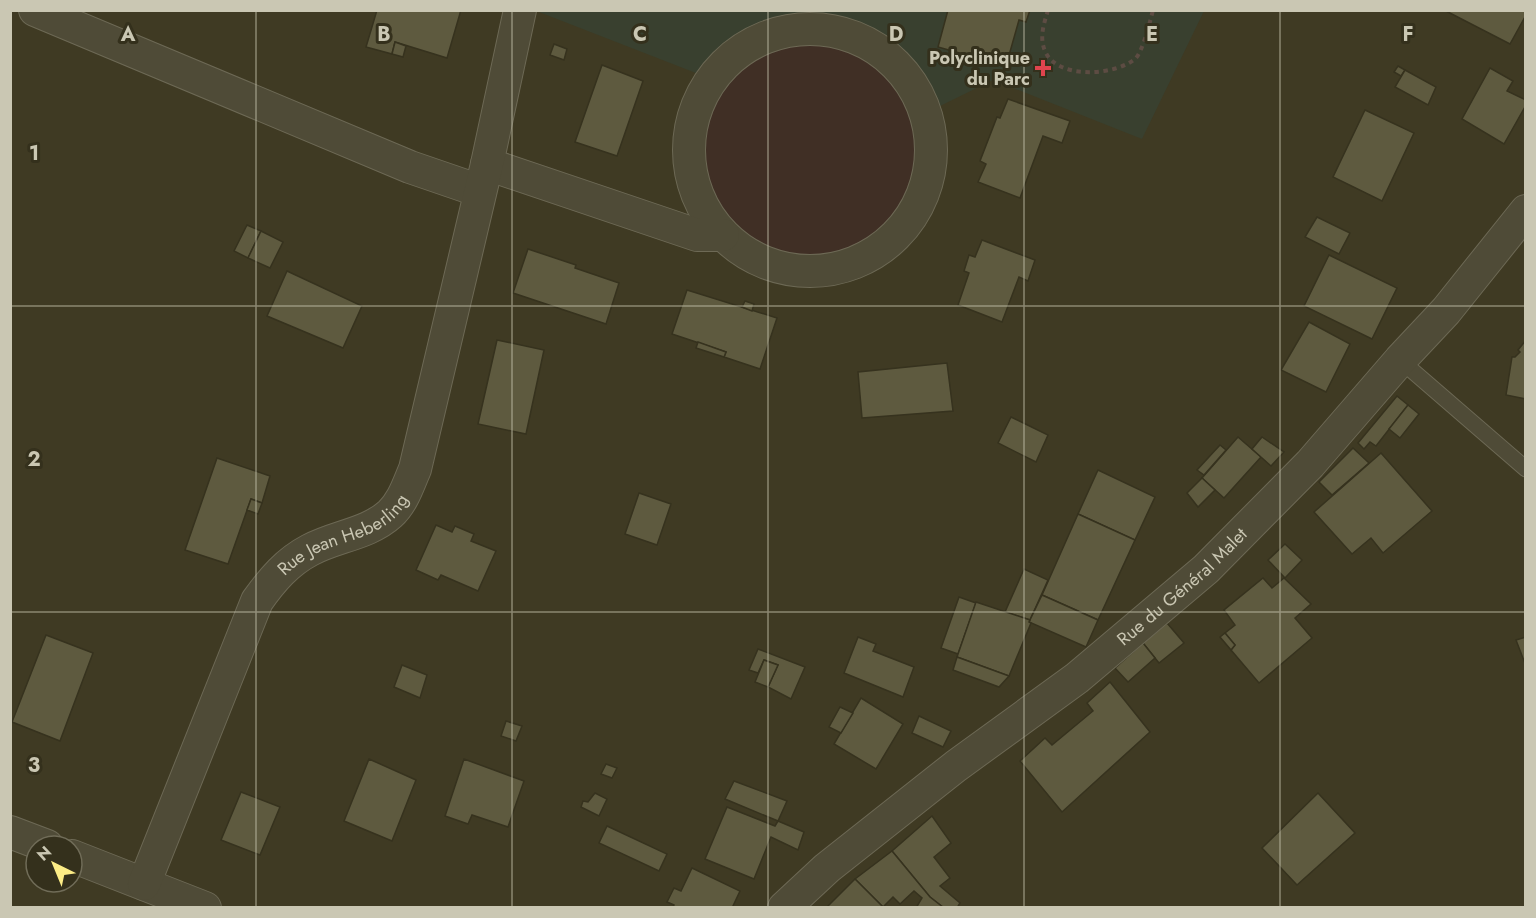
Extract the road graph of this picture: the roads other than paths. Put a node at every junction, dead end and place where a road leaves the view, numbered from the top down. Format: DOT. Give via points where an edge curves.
graph roads {
  1 [pos="35,10"];
  2 [pos="520,10"];
  3 [pos="484,177"];
  4 [pos="1526,211"];
  5 [pos="723,236"];
  6 [pos="1400,360"];
  7 [pos="1526,469"];
  8 [pos="84,861"];
  9 [pos="144,884"];
  10 [pos="205,908"];
  11 [pos="784,908"];
  1 -- 3 [label="street" via="410,167"];
  2 -- 3 [label="street, Rue Jean Heberling"];
  3 -- 5 [label="street" via="697,235"];
  3 -- 9 [label="street, Rue Jean Heberling" via="415,469 402,500 375,525 311,549 290,562 257,601"];
  4 -- 6 [label="street, Rue du Général Malet" via="1446,311"];
  5 -- 5 [label="street" via="755,259 793,271 832,270 870,256 900,231 922,198 932,159 928,120 912,83 885,54 849,35 809,28 770,36 734,55 707,85 691,123 689,163 700,202"];
  6 -- 7 [label="lane"];
  6 -- 11 [label="street, Rue du Général Malet" via="1310,464 1206,569 1077,678 956,766 827,868"];
  8 -- 9 [label="street"];
  9 -- 10 [label="street"];
}
